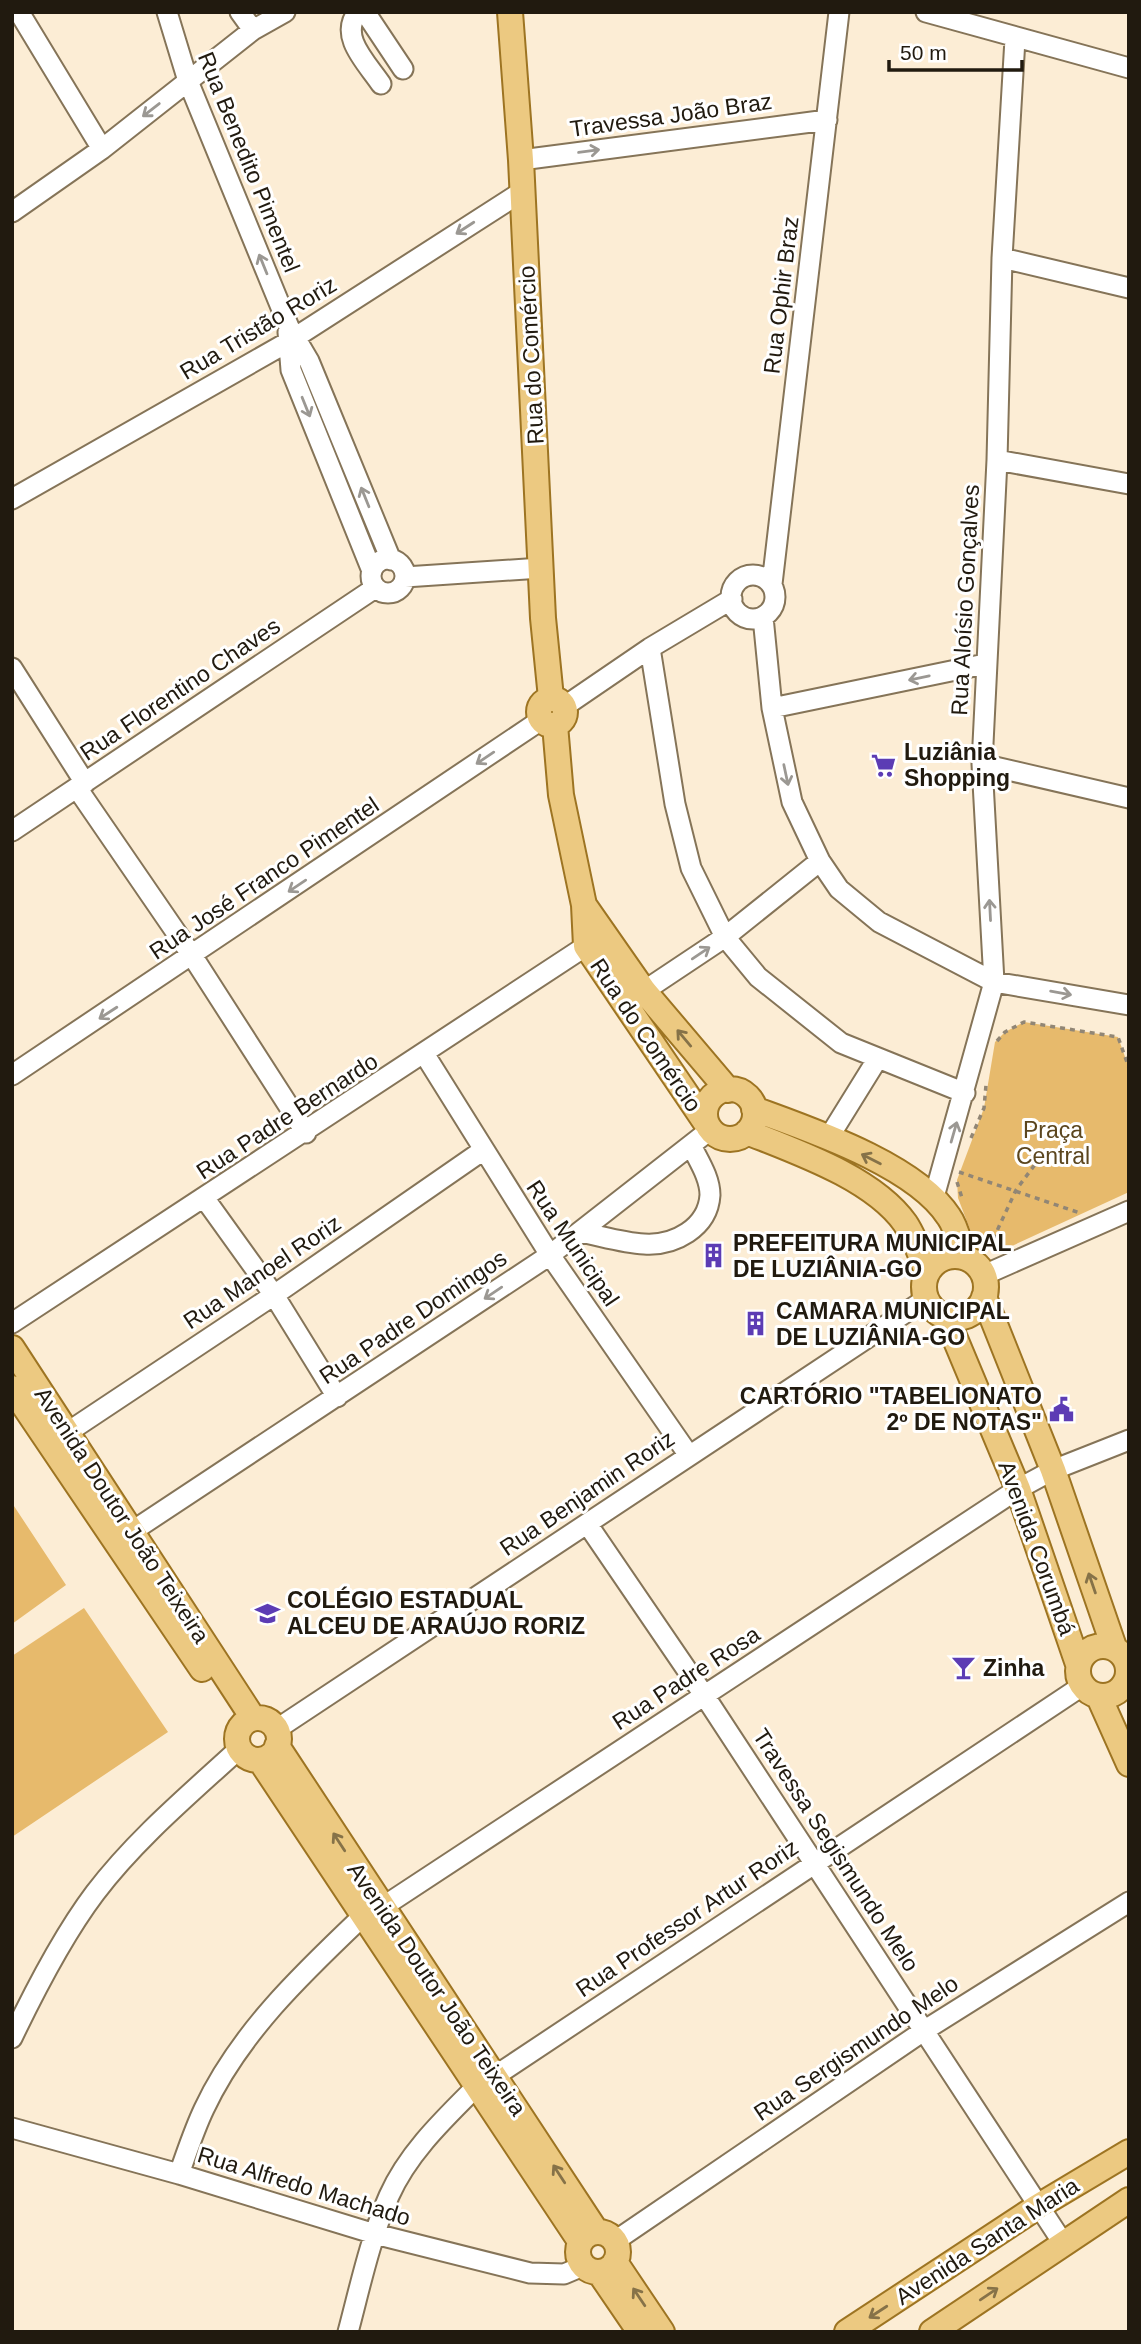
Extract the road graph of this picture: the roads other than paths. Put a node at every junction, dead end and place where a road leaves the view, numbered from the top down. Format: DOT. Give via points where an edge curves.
graph roads {
  1 [pos="19,12"];
  2 [pos="167,12"];
  3 [pos="240,12"];
  4 [pos="285,12"];
  5 [pos="358,12"];
  6 [pos="365,12"];
  7 [pos="839,12"];
  8 [pos="926,12"];
  9 [pos="504,16"];
  10 [pos="253,30"];
  11 [pos="1015,39"];
  12 [pos="1129,68"];
  13 [pos="403,69"];
  14 [pos="188,81"];
  15 [pos="381,84"];
  16 [pos="827,121"];
  17 [pos="102,149"];
  18 [pos="522,160"];
  19 [pos="523,191"];
  20 [pos="12,212"];
  21 [pos="1002,258"];
  22 [pos="1129,288"];
  23 [pos="291,336"];
  24 [pos="997,460"];
  25 [pos="1129,484"];
  26 [pos="12,499"];
  27 [pos="391,560"];
  28 [pos="541,568"];
  29 [pos="405,577"];
  30 [pos="373,579"];
  31 [pos="772,584"];
  32 [pos="732,599"];
  33 [pos="763,617"];
  34 [pos="649,648"];
  35 [pos="985,664"];
  36 [pos="12,668"];
  37 [pos="18,689"];
  38 [pos="772,708"];
  39 [pos="553,712"];
  40 [pos="982,764"];
  41 [pos="81,785"];
  42 [pos="1129,798"];
  43 [pos="12,831"];
  44 [pos="820,862"];
  45 [pos="584,905"];
  46 [pos="725,937"];
  47 [pos="586,946"];
  48 [pos="193,957"];
  49 [pos="994,982"];
  50 [pos="644,991"];
  51 [pos="1129,1005"];
  52 [pos="425,1055"];
  53 [pos="878,1058"];
  54 [pos="12,1075"];
  55 [pos="729,1090"];
  56 [pos="965,1093"];
  57 [pos="751,1120"];
  58 [pos="708,1126"];
  59 [pos="306,1133"];
  60 [pos="829,1137"];
  61 [pos="691,1145"];
  62 [pos="482,1151"];
  63 [pos="934,1198"];
  64 [pos="205,1199"];
  65 [pos="1129,1211"];
  66 [pos="580,1232"];
  67 [pos="550,1255"];
  68 [pos="964,1257"];
  69 [pos="928,1272"];
  70 [pos="984,1286"];
  71 [pos="274,1295"];
  72 [pos="926,1299"];
  73 [pos="946,1317"];
  74 [pos="12,1323"];
  75 [pos="12,1348"];
  76 [pos="12,1388"];
  77 [pos="337,1397"];
  78 [pos="68,1432"];
  79 [pos="1129,1440"];
  80 [pos="688,1454"];
  81 [pos="1053,1470"];
  82 [pos="1018,1489"];
  83 [pos="588,1525"];
  84 [pos="124,1536"];
  85 [pos="1123,1656"];
  86 [pos="1086,1682"];
  87 [pos="1127,1690"];
  88 [pos="704,1695"];
  89 [pos="258,1738"];
  90 [pos="1129,1765"];
  91 [pos="814,1862"];
  92 [pos="1129,1902"];
  93 [pos="373,1911"];
  94 [pos="20,2004"];
  95 [pos="925,2030"];
  96 [pos="12,2038"];
  97 [pos="486,2081"];
  98 [pos="12,2128"];
  99 [pos="1129,2152"];
  100 [pos="179,2174"];
  101 [pos="1129,2200"];
  102 [pos="1037,2207"];
  103 [pos="375,2234"];
  104 [pos="1063,2243"];
  105 [pos="598,2252"];
  106 [pos="348,2332"];
  107 [pos="640,2332"];
  108 [pos="662,2332"];
  109 [pos="848,2332"];
  110 [pos="932,2332"];
  1 -- 17 [label="street"];
  2 -- 14 [label="street, Rua Benedito Pimentel"];
  3 -- 10 [label="street"];
  4 -- 10 [label="street"];
  5 -- 15 [label="street" via="350,38"];
  6 -- 13 [label="street"];
  7 -- 16 [label="street, Rua Ophir Braz"];
  8 -- 11 [label="street"];
  9 -- 18 [label="main road, Rua do Comércio"];
  10 -- 14 [label="street"];
  11 -- 12 [label="street"];
  11 -- 21 [label="street, Rua Aloísio Gonçalves"];
  14 -- 17 [label="street, one-way"];
  23 -- 14 [label="street, Rua Benedito Pimentel, one-way"];
  18 -- 16 [label="street, Travessa João Braz, one-way"];
  16 -- 31 [label="street, Rua Ophir Braz"];
  17 -- 20 [label="street"];
  18 -- 19 [label="main road, Rua do Comércio"];
  19 -- 23 [label="street, Rua Tristão Roriz, one-way"];
  19 -- 28 [label="main road, Rua do Comércio"];
  21 -- 22 [label="street"];
  21 -- 24 [label="street, Rua Aloísio Gonçalves"];
  23 -- 26 [label="street, Rua Tristão Roriz"];
  27 -- 23 [label="street, Rua Benedito Pimentel, one-way" via="309,360"];
  23 -- 30 [label="street, Rua Benedito Pimentel, one-way" via="291,370"];
  24 -- 25 [label="street"];
  24 -- 35 [label="street, Rua Aloísio Gonçalves"];
  27 -- 29 [label="street" via="401,566"];
  27 -- 30 [label="street" via="381,561"];
  28 -- 29 [label="street"];
  28 -- 39 [label="main road, Rua do Comércio"];
  29 -- 30 [label="street" via="396,591 385,593"];
  30 -- 41 [label="street, Rua Florentino Chaves"];
  31 -- 32 [label="street" via="760,576 746,576 735,585"];
  31 -- 33 [label="street" via="775,599"];
  32 -- 33 [label="street" via="743,616"];
  32 -- 34 [label="street, Rua José Franco Pimentel"];
  33 -- 38 [label="street"];
  34 -- 39 [label="street, Rua José Franco Pimentel"];
  34 -- 46 [label="street" via="675,804 691,868"];
  35 -- 38 [label="street, one-way"];
  35 -- 40 [label="street, Rua Aloísio Gonçalves"];
  36 -- 37 [label="street"];
  37 -- 41 [label="street"];
  38 -- 44 [label="street, one-way" via="792,802"];
  39 -- 45 [label="main road, Rua do Comércio" via="561,795"];
  39 -- 48 [label="street, Rua José Franco Pimentel, one-way"];
  40 -- 42 [label="street"];
  49 -- 40 [label="street, Rua Aloísio Gonçalves, one-way"];
  41 -- 43 [label="street, Rua Florentino Chaves"];
  41 -- 48 [label="street"];
  44 -- 46 [label="street"];
  44 -- 49 [label="street" via="839,889 879,922"];
  45 -- 47 [label="main road, Rua do Comércio"];
  45 -- 50 [label="main road, Rua do Comércio"];
  50 -- 46 [label="street, one-way"];
  46 -- 53 [label="street" via="758,977 809,1019 841,1043"];
  47 -- 52 [label="street, Rua Padre Bernardo"];
  47 -- 58 [label="main road, Rua do Comércio"];
  48 -- 54 [label="street, Rua José Franco Pimentel, one-way"];
  48 -- 59 [label="street"];
  49 -- 51 [label="street, one-way"];
  49 -- 56 [label="street, Rua Aloísio Gonçalves"];
  55 -- 50 [label="main road, Rua do Comércio, one-way"];
  52 -- 59 [label="street, Rua Padre Bernardo"];
  52 -- 62 [label="street, Rua Municipal"];
  53 -- 56 [label="street"];
  53 -- 60 [label="street"];
  55 -- 57 [label="main road" via="742,1093"];
  55 -- 58 [label="main road" via="709,1101"];
  63 -- 56 [label="street, Rua Aloísio Gonçalves, one-way"];
  57 -- 58 [label="main road" via="732,1139 724,1139"];
  57 -- 60 [label="main road, Avenida Corumbá"];
  57 -- 69 [label="main road" via="886,1201 905,1223"];
  58 -- 61 [label="street, Rua Padre Domingos"];
  59 -- 64 [label="street, Rua Padre Bernardo"];
  63 -- 60 [label="main road, Avenida Corumbá, one-way" via="907,1177"];
  61 -- 66 [label="street, Rua Padre Domingos"];
  61 -- 66 [label="street" via="710,1195 695,1227 663,1244"];
  62 -- 67 [label="street, Rua Municipal"];
  62 -- 71 [label="street, Rua Manoel Roriz"];
  63 -- 68 [label="main road, Avenida Corumbá" via="951,1219"];
  64 -- 71 [label="street"];
  64 -- 74 [label="street, Rua Padre Bernardo"];
  65 -- 70 [label="street"];
  66 -- 67 [label="street, Rua Padre Domingos"];
  67 -- 77 [label="street, Rua Padre Domingos, one-way"];
  67 -- 80 [label="street, Rua Municipal"];
  68 -- 69 [label="main road" via="950,1256"];
  68 -- 70 [label="main road, Avenida Corumbá" via="976,1264"];
  69 -- 72 [label="main road"];
  70 -- 73 [label="main road" via="973,1313"];
  70 -- 81 [label="main road, Avenida Corumbá"];
  71 -- 77 [label="street"];
  71 -- 78 [label="street, Rua Manoel Roriz"];
  72 -- 73 [label="main road, Avenida Corumbá"];
  72 -- 80 [label="street, Rua Benjamin Roriz"];
  73 -- 82 [label="main road, Avenida Corumbá"];
  75 -- 78 [label="main road, Avenida Doutor João Teixeira"];
  76 -- 84 [label="main road, Avenida Doutor João Teixeira"];
  77 -- 84 [label="street, Rua Padre Domingos"];
  78 -- 84 [label="main road, Avenida Doutor João Teixeira"];
  79 -- 81 [label="street"];
  80 -- 83 [label="street, Rua Benjamin Roriz"];
  81 -- 82 [label="street, Rua Padre Rosa"];
  85 -- 81 [label="main road, Avenida Corumbá, one-way"];
  82 -- 86 [label="main road, Avenida Corumbá"];
  82 -- 88 [label="street, Rua Padre Rosa"];
  83 -- 88 [label="street, Travessa Segismundo Melo"];
  83 -- 89 [label="street, Rua Benjamin Roriz"];
  84 -- 89 [label="main road, Avenida Doutor João Teixeira"];
  85 -- 86 [label="main road, Avenida Corumbá" via="1100,1645 1086,1651"];
  85 -- 87 [label="main road, Avenida Corumbá" via="1129,1673"];
  86 -- 87 [label="main road, Avenida Corumbá" via="1114,1695"];
  86 -- 90 [label="main road, Avenida Corumbá"];
  86 -- 91 [label="street, Rua Professor Artur Roriz"];
  88 -- 91 [label="street, Travessa Segismundo Melo"];
  88 -- 93 [label="street, Rua Padre Rosa"];
  89 -- 93 [label="main road, Avenida Doutor João Teixeira"];
  89 -- 94 [label="street, Rua Benjamin Roriz" via="162,1819 95,1893"];
  91 -- 95 [label="street, Travessa Segismundo Melo"];
  91 -- 97 [label="street, Rua Professor Artur Roriz"];
  92 -- 95 [label="street, Rua Sergismundo Melo"];
  93 -- 97 [label="main road, Avenida Doutor João Teixeira"];
  93 -- 100 [label="street, Rua Padre Rosa" via="300,1974 244,2041 205,2107"];
  94 -- 96 [label="street, Rua Benjamin Roriz"];
  95 -- 102 [label="street, Travessa Segismundo Melo"];
  95 -- 105 [label="street, Rua Sergismundo Melo"];
  97 -- 103 [label="street, Rua Professor Artur Roriz" via="412,2158 390,2194"];
  97 -- 105 [label="main road, Avenida Doutor João Teixeira"];
  98 -- 100 [label="street, Rua Alfredo Machado"];
  99 -- 102 [label="main road, Avenida Santa Maria"];
  100 -- 103 [label="street, Rua Alfredo Machado"];
  101 -- 104 [label="main road, Avenida Santa Maria"];
  102 -- 104 [label="street, Travessa Segismundo Melo"];
  102 -- 109 [label="main road, Avenida Santa Maria, one-way"];
  103 -- 105 [label="street, Rua Alfredo Machado" via="549,2276 565,2274"];
  103 -- 106 [label="street, Rua Professor Artur Roriz"];
  110 -- 104 [label="main road, Avenida Santa Maria, one-way"];
  105 -- 107 [label="main road, Avenida Doutor João Teixeira"];
  108 -- 105 [label="main road, Avenida Doutor João Teixeira, one-way"];
}
